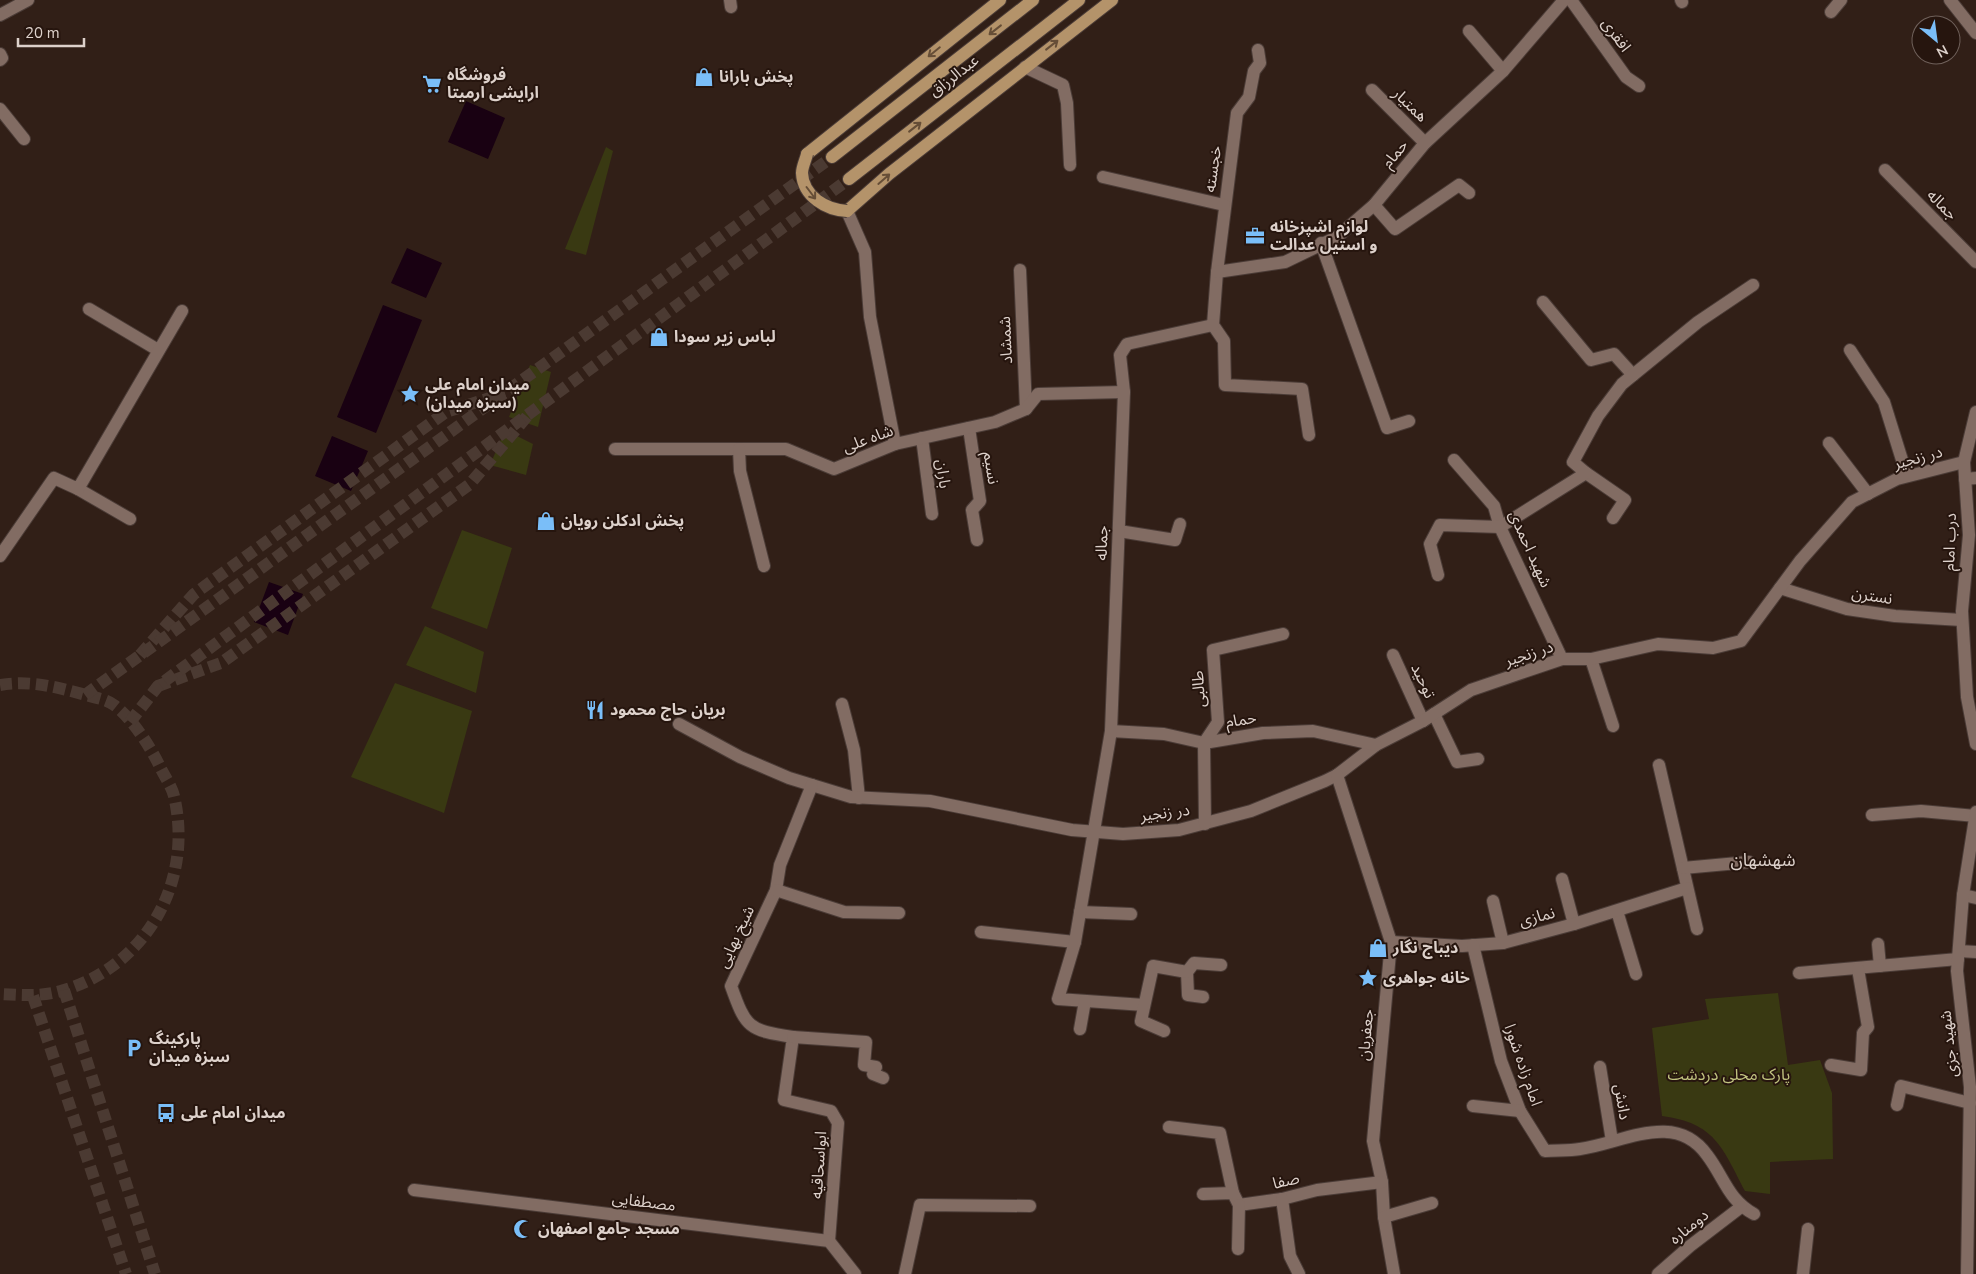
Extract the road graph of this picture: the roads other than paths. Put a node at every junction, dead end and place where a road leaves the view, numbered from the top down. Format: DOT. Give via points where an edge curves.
graph roads {
  1 [pos="28,0"];
  2 [pos="1000,0"];
  3 [pos="1033,0"];
  4 [pos="1079,0"];
  5 [pos="1112,0"];
  6 [pos="1564,0"];
  7 [pos="1571,0"];
  8 [pos="1842,0"];
  9 [pos="1950,0"];
  10 [pos="1831,12"];
  11 [pos="0,15"];
  12 [pos="1469,31"];
  13 [pos="1976,33"];
  14 [pos="1258,50"];
  15 [pos="0,54"];
  16 [pos="0,60"];
  17 [pos="1025,67"];
  18 [pos="1503,71"];
  19 [pos="1639,86"];
  20 [pos="1372,90"];
  21 [pos="0,109"];
  22 [pos="24,139"];
  23 [pos="1426,143"];
  24 [pos="832,157"];
  25 [pos="1070,164"];
  26 [pos="1885,170"];
  27 [pos="1103,176"];
  28 [pos="849,179"];
  29 [pos="1469,193"];
  30 [pos="1224,204"];
  31 [pos="1374,205"];
  32 [pos="847,211"];
  33 [pos="1321,243"];
  34 [pos="1976,262"];
  35 [pos="1020,270"];
  36 [pos="1216,272"];
  37 [pos="1753,285"];
  38 [pos="1543,302"];
  39 [pos="89,309"];
  40 [pos="182,311"];
  41 [pos="1213,325"];
  42 [pos="158,350"];
  43 [pos="1850,350"];
  44 [pos="1633,375"];
  45 [pos="1124,392"];
  46 [pos="1026,409"];
  47 [pos="1976,412"];
  48 [pos="1409,422"];
  49 [pos="969,428"];
  50 [pos="1310,435"];
  51 [pos="922,438"];
  52 [pos="1829,443"];
  53 [pos="895,444"];
  54 [pos="615,449"];
  55 [pos="739,449"];
  56 [pos="1454,460"];
  57 [pos="1964,462"];
  58 [pos="1586,473"];
  59 [pos="1907,476"];
  60 [pos="1970,478"];
  61 [pos="78,489"];
  62 [pos="1868,494"];
  63 [pos="932,514"];
  64 [pos="1613,518"];
  65 [pos="130,519"];
  66 [pos="1180,524"];
  67 [pos="1500,527"];
  68 [pos="1119,531"];
  69 [pos="977,540"];
  70 [pos="0,556"];
  71 [pos="1971,561"];
  72 [pos="764,566"];
  73 [pos="1438,575"];
  74 [pos="1780,588"];
  75 [pos="1962,620"];
  76 [pos="1283,634"];
  77 [pos="1392,655"];
  78 [pos="1562,659"];
  79 [pos="1591,659"];
  80 [pos="1971,674"];
  81 [pos="842,704"];
  82 [pos="1434,714"];
  83 [pos="1423,720"];
  84 [pos="679,724"];
  85 [pos="1613,726"];
  86 [pos="1111,731"];
  87 [pos="1204,743"];
  88 [pos="1976,744"];
  89 [pos="1376,745"];
  90 [pos="1478,759"];
  91 [pos="1659,765"];
  92 [pos="1337,775"];
  93 [pos="812,785"];
  94 [pos="859,798"];
  95 [pos="1976,814"];
  96 [pos="1872,815"];
  97 [pos="1204,824"];
  98 [pos="1094,832"];
  99 [pos="1749,862"];
  100 [pos="1683,868"];
  101 [pos="1562,879"];
  102 [pos="1687,888"];
  103 [pos="776,890"];
  104 [pos="1970,897"];
  105 [pos="1493,902"];
  106 [pos="1617,911"];
  107 [pos="1080,912"];
  108 [pos="899,913"];
  109 [pos="1131,914"];
  110 [pos="1574,924"];
  111 [pos="1697,929"];
  112 [pos="981,932"];
  113 [pos="1075,942"];
  114 [pos="1391,942"];
  115 [pos="1503,943"];
  116 [pos="1878,944"];
  117 [pos="1473,945"];
  118 [pos="1976,952"];
  119 [pos="1958,955"];
  120 [pos="1221,965"];
  121 [pos="1880,966"];
  122 [pos="1858,968"];
  123 [pos="1187,972"];
  124 [pos="1800,973"];
  125 [pos="1636,974"];
  126 [pos="1203,997"];
  127 [pos="1085,1001"];
  128 [pos="1144,1005"];
  129 [pos="1080,1029"];
  130 [pos="1164,1030"];
  131 [pos="793,1037"];
  132 [pos="1831,1065"];
  133 [pos="1600,1067"];
  134 [pos="883,1078"];
  135 [pos="1972,1097"];
  136 [pos="1897,1105"];
  137 [pos="1473,1106"];
  138 [pos="1520,1111"];
  139 [pos="1169,1127"];
  140 [pos="1612,1141"];
  141 [pos="1382,1182"];
  142 [pos="414,1190"];
  143 [pos="1203,1194"];
  144 [pos="1233,1194"];
  145 [pos="1282,1200"];
  146 [pos="1432,1204"];
  147 [pos="1239,1205"];
  148 [pos="1030,1206"];
  149 [pos="1741,1207"];
  150 [pos="1754,1214"];
  151 [pos="1972,1214"];
  152 [pos="1384,1217"];
  153 [pos="1808,1228"];
  154 [pos="829,1241"];
  155 [pos="1238,1249"];
  156 [pos="855,1274"];
  157 [pos="905,1274"];
  158 [pos="1299,1274"];
  159 [pos="1394,1274"];
  160 [pos="1658,1274"];
  161 [pos="1803,1274"];
  162 [pos="1967,1274"];
  1 -- 11 [label="street"];
  2 -- 32 [label="main road, one-way, bridge" via="807,154 802,173 808,190 821,205"];
  3 -- 24 [label="main road, عبدالرزاق, one-way"];
  28 -- 4 [label="main road, عبدالرزاق, one-way"];
  17 -- 5 [label="main road, one-way"];
  6 -- 18 [label="street, حمام"];
  7 -- 19 [label="street, افقری" via="1626,77"];
  8 -- 10 [label="street"];
  9 -- 13 [label="street"];
  12 -- 18 [label="street"];
  14 -- 30 [label="street, خجسته" via="1260,63 1254,71 1249,97 1237,114"];
  15 -- 16 [label="street"];
  17 -- 25 [label="street" via="1064,86"];
  32 -- 17 [label="main road, one-way"];
  18 -- 23 [label="street, حمام"];
  20 -- 23 [label="street, همتیار"];
  21 -- 22 [label="street"];
  23 -- 31 [label="street, حمام"];
  26 -- 34 [label="street, جماله"];
  27 -- 30 [label="street, خجسته"];
  29 -- 31 [label="street" via="1459,185 1395,228"];
  30 -- 36 [label="street"];
  31 -- 33 [label="street, حمام" via="1337,237"];
  32 -- 53 [label="street" via="865,252 870,317"];
  33 -- 36 [label="street, حمام" via="1285,262"];
  33 -- 48 [label="street" via="1387,428"];
  35 -- 46 [label="street, شمشاد"];
  36 -- 41 [label="street"];
  37 -- 44 [label="street" via="1698,322"];
  38 -- 44 [label="street" via="1591,360 1614,354"];
  39 -- 42 [label="street"];
  40 -- 42 [label="street"];
  41 -- 45 [label="street, جماله" via="1127,344 1120,355"];
  41 -- 50 [label="street" via="1224,341 1225,385 1302,389"];
  42 -- 61 [label="street"];
  43 -- 59 [label="street" via="1884,402"];
  44 -- 58 [label="street" via="1622,384 1598,416 1573,462"];
  45 -- 46 [label="street, شاه علی" via="1038,394"];
  45 -- 68 [label="street, جماله"];
  46 -- 49 [label="street, شاه علی"];
  47 -- 57 [label="street, درب امام"];
  49 -- 51 [label="street, شاه علی"];
  49 -- 69 [label="street, نسیم" via="980,501 972,510"];
  51 -- 53 [label="street, شاه علی"];
  51 -- 63 [label="street, باران"];
  52 -- 62 [label="street"];
  53 -- 55 [label="street, شاه علی" via="834,469 786,449"];
  54 -- 55 [label="street, شاه علی"];
  55 -- 72 [label="street" via="740,471"];
  56 -- 67 [label="street, شهید احمدی" via="1494,506"];
  57 -- 59 [label="street, در زنجیر"];
  57 -- 60 [label="street, درب امام"];
  58 -- 64 [label="street" via="1625,500"];
  58 -- 67 [label="street"];
  59 -- 62 [label="street, در زنجیر" via="1896,478"];
  60 -- 71 [label="street, درب امام"];
  61 -- 65 [label="street"];
  61 -- 70 [label="street" via="54,478"];
  62 -- 74 [label="street, در زنجیر" via="1852,502"];
  66 -- 68 [label="street" via="1176,540"];
  67 -- 73 [label="street" via="1440,525 1430,544"];
  67 -- 78 [label="street, شهید احمدی"];
  68 -- 86 [label="street, جماله"];
  71 -- 75 [label="street, درب امام"];
  74 -- 75 [label="street, نسترن" via="1847,609"];
  74 -- 79 [label="street, در زنجیر" via="1741,641 1713,648 1658,644"];
  75 -- 80 [label="street, درب امام"];
  76 -- 87 [label="street, طالبی" via="1213,650 1218,722"];
  77 -- 83 [label="street, توحید"];
  78 -- 79 [label="street, در زنجیر"];
  78 -- 82 [label="street, در زنجیر" via="1471,690"];
  79 -- 85 [label="street"];
  80 -- 88 [label="street" via="1967,697"];
  81 -- 94 [label="street" via="854,750"];
  82 -- 83 [label="street, در زنجیر"];
  82 -- 90 [label="street" via="1457,762"];
  83 -- 89 [label="street, در زنجیر"];
  84 -- 93 [label="street" via="740,757"];
  86 -- 87 [label="street, حمام" via="1164,734"];
  86 -- 98 [label="street, جماله"];
  87 -- 89 [label="street, حمام" via="1263,733 1313,731"];
  87 -- 97 [label="street"];
  89 -- 92 [label="street, در زنجیر"];
  91 -- 100 [label="street"];
  92 -- 97 [label="street, در زنجیر" via="1251,812"];
  92 -- 114 [label="street, جعفریان"];
  93 -- 94 [label="street"];
  93 -- 103 [label="street, شیخ بهایی" via="780,865"];
  94 -- 98 [label="street" via="930,802"];
  95 -- 96 [label="street" via="1921,811"];
  95 -- 104 [label="street, شهید جزی"];
  97 -- 98 [label="street, در زنجیر" via="1179,830 1123,834"];
  98 -- 107 [label="street, جماله"];
  99 -- 100 [label="street"];
  100 -- 102 [label="street"];
  101 -- 110 [label="street"];
  102 -- 106 [label="street, نمازی"];
  102 -- 111 [label="street"];
  103 -- 108 [label="street" via="844,912"];
  103 -- 131 [label="street, شیخ بهایی" via="731,986 743,1018 762,1032"];
  104 -- 119 [label="street, شهید جزی"];
  105 -- 115 [label="street"];
  106 -- 110 [label="street, نمازی"];
  106 -- 125 [label="street"];
  107 -- 109 [label="street"];
  107 -- 113 [label="street, جماله"];
  110 -- 115 [label="street, نمازی"];
  112 -- 113 [label="street"];
  113 -- 127 [label="street, جماله" via="1058,1000"];
  114 -- 117 [label="street, نمازی"];
  114 -- 141 [label="street, جعفریان" via="1373,1141"];
  115 -- 117 [label="street, نمازی"];
  116 -- 121 [label="street"];
  117 -- 138 [label="street, امام زاده شورا" via="1501,1061"];
  118 -- 119 [label="street"];
  119 -- 121 [label="street"];
  119 -- 135 [label="street, شهید جزی" via="1957,972"];
  120 -- 123 [label="street" via="1194,963"];
  121 -- 122 [label="street"];
  122 -- 124 [label="street"];
  122 -- 132 [label="street" via="1868,1027 1863,1033 1861,1070"];
  123 -- 126 [label="street" via="1188,995"];
  123 -- 128 [label="street" via="1153,966"];
  127 -- 128 [label="street"];
  127 -- 129 [label="street"];
  128 -- 130 [label="street" via="1140,1021"];
  131 -- 134 [label="street, شیخ بهایی" via="866,1042 864,1065 876,1067 873,1074"];
  131 -- 154 [label="street, ابواسحاقیه" via="784,1100 831,1111 838,1123"];
  133 -- 140 [label="street, دانش"];
  135 -- 136 [label="street" via="1902,1086"];
  135 -- 151 [label="street, شهید جزی"];
  137 -- 138 [label="street"];
  138 -- 140 [label="street, امام زاده شورا" via="1545,1151 1579,1150"];
  139 -- 144 [label="street" via="1220,1133"];
  140 -- 149 [label="street, امام زاده شورا" via="1654,1131 1690,1136 1707,1154"];
  141 -- 145 [label="street, صفا" via="1317,1190"];
  141 -- 152 [label="street, جعفریان"];
  142 -- 154 [label="street, مصطفایی"];
  143 -- 144 [label="street"];
  144 -- 147 [label="street"];
  145 -- 147 [label="street, صفا"];
  145 -- 158 [label="street" via="1290,1256"];
  146 -- 152 [label="street"];
  147 -- 155 [label="street"];
  148 -- 157 [label="street" via="920,1205"];
  149 -- 150 [label="street, امام زاده شورا"];
  149 -- 160 [label="street, دومناره"];
  151 -- 162 [label="street, شهید جزی"];
  152 -- 159 [label="street, جعفریان"];
  153 -- 161 [label="street"];
  154 -- 156 [label="street"];
}
